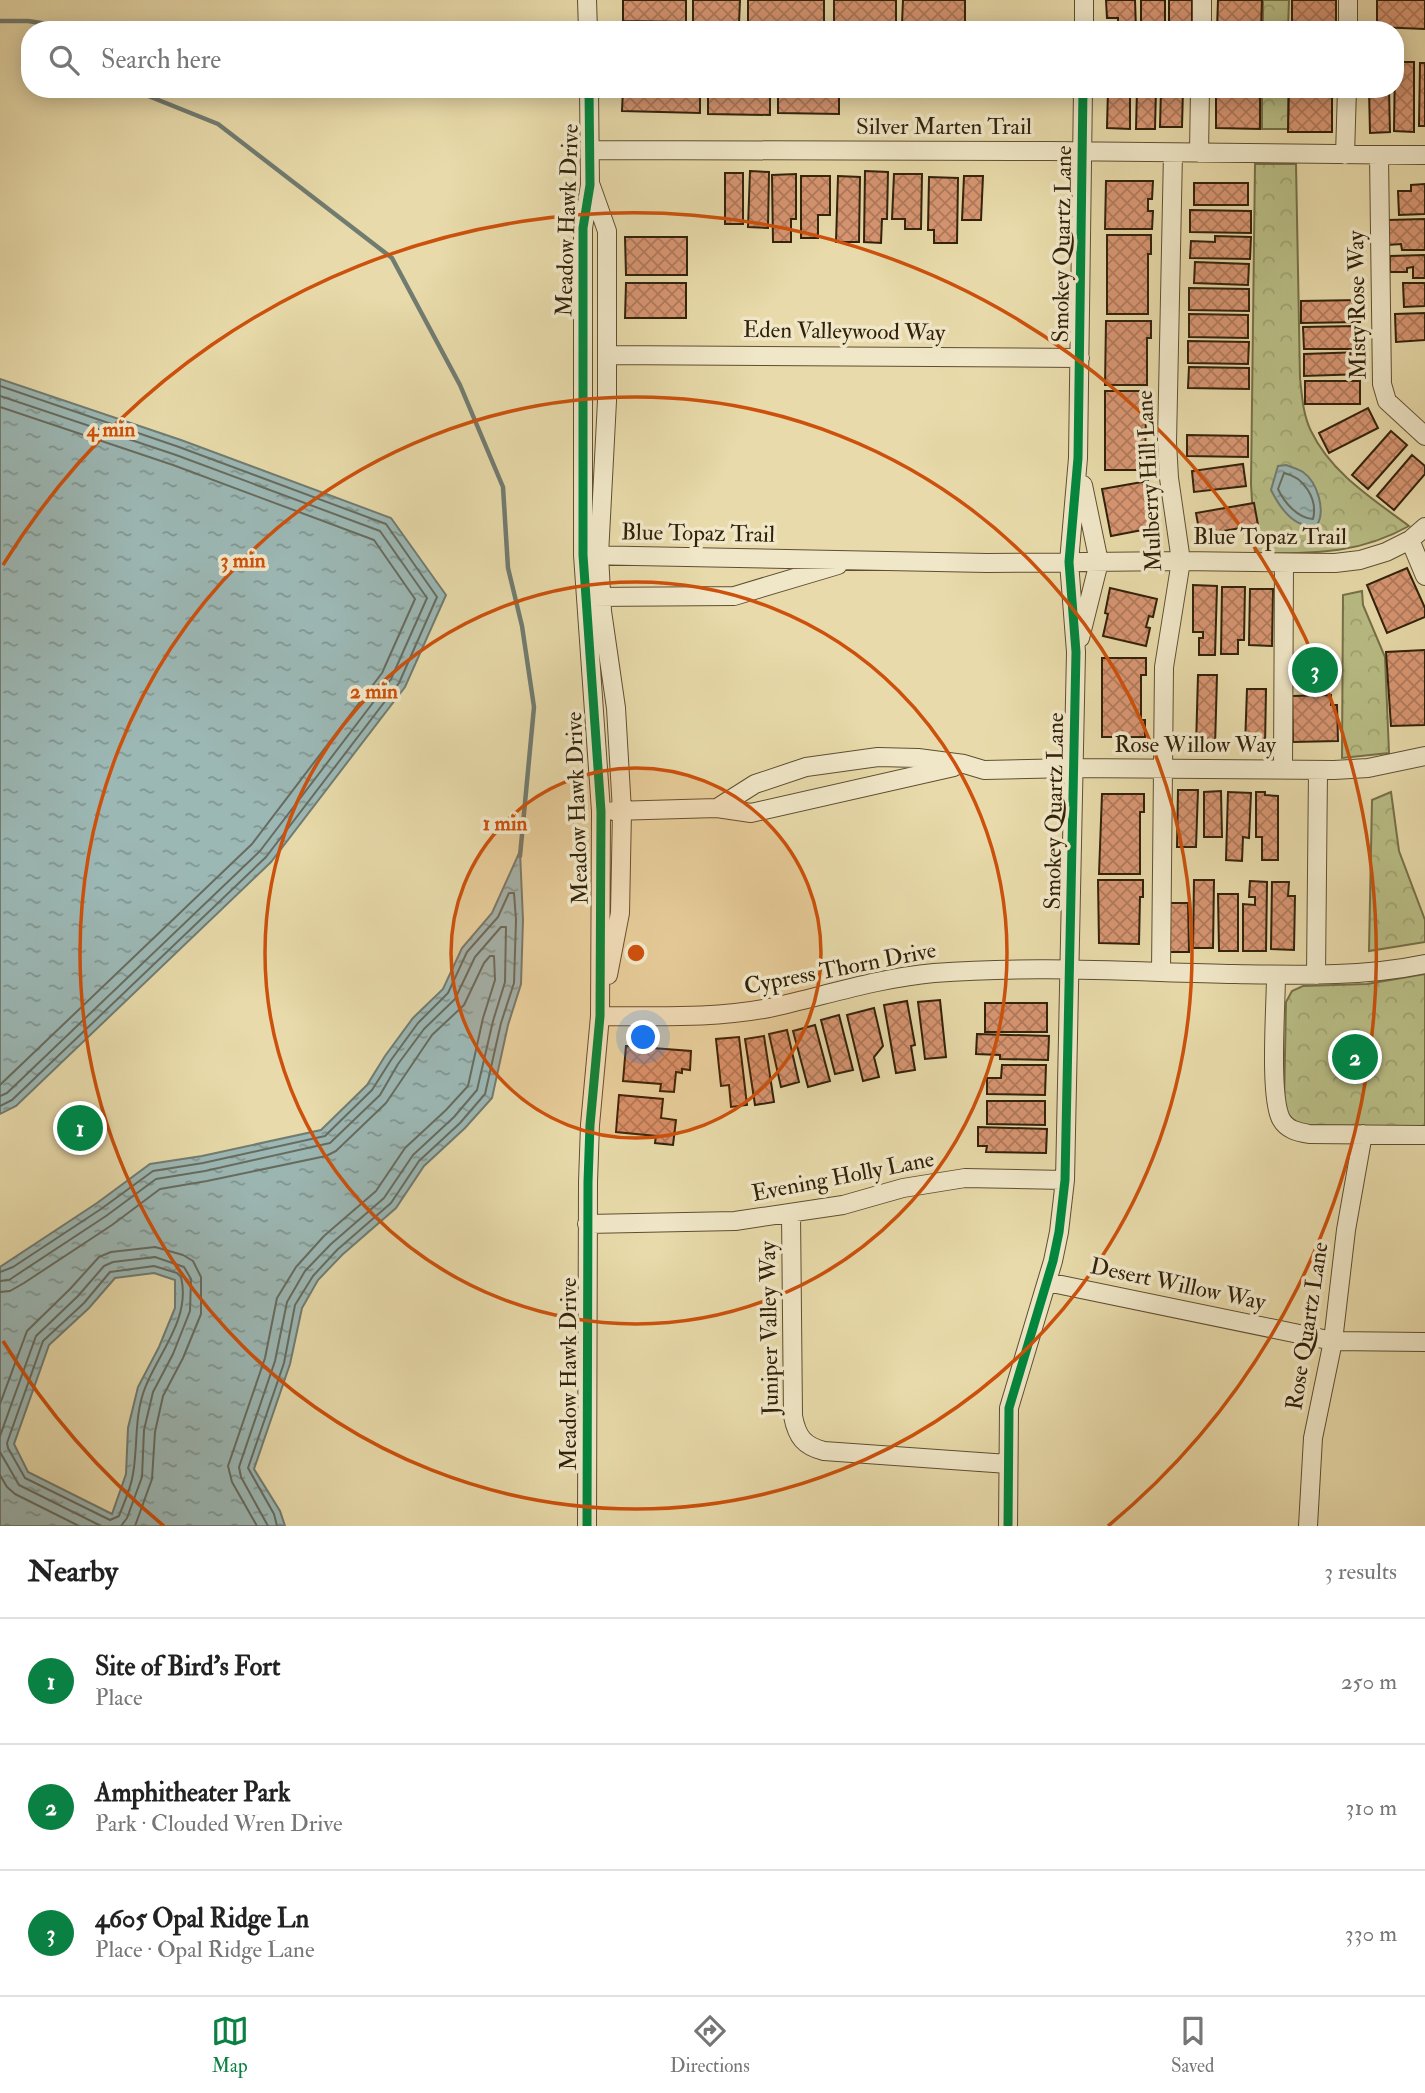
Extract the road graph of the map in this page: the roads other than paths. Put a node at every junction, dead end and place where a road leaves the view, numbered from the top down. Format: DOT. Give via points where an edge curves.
graph roads {
  1 [pos="587,0"];
  2 [pos="1084,0"];
  3 [pos="1202,0"];
  4 [pos="1348,0"];
  5 [pos="588,21"];
  6 [pos="1084,21"];
  7 [pos="1202,21"];
  8 [pos="1348,21"];
  9 [pos="589,98"];
  10 [pos="1083,98"];
  11 [pos="1200,98"];
  12 [pos="1346,98"];
  13 [pos="590,150"];
  14 [pos="1083,151"];
  15 [pos="1173,153"];
  16 [pos="1199,153"];
  17 [pos="1345,155"];
  18 [pos="1379,155"];
  19 [pos="1425,155"];
  20 [pos="590,185"];
  21 [pos="607,355"];
  22 [pos="1080,358"];
  23 [pos="1425,436"];
  24 [pos="1078,458"];
  25 [pos="1425,527"];
  26 [pos="1410,540"];
  27 [pos="591,555"];
  28 [pos="855,560"];
  29 [pos="1181,561"];
  30 [pos="1069,562"];
  31 [pos="1099,562"];
  32 [pos="1284,563"];
  33 [pos="1425,576"];
  34 [pos="593,596"];
  35 [pos="1076,652"];
  36 [pos="1425,756"];
  37 [pos="964,764"];
  38 [pos="1073,768"];
  39 [pos="1164,769"];
  40 [pos="1283,769"];
  41 [pos="1318,770"];
  42 [pos="717,808"];
  43 [pos="601,811"];
  44 [pos="622,811"];
  45 [pos="1425,964"];
  46 [pos="1070,971"];
  47 [pos="1161,972"];
  48 [pos="1276,975"];
  49 [pos="1316,975"];
  50 [pos="600,1016"];
  51 [pos="1363,1134"];
  52 [pos="1425,1135"];
  53 [pos="1065,1180"];
  54 [pos="792,1213"];
  55 [pos="587,1224"];
  56 [pos="1046,1282"];
  57 [pos="1333,1341"];
  58 [pos="1425,1342"];
  59 [pos="1008,1464"];
  60 [pos="587,1526"];
  61 [pos="1008,1526"];
  62 [pos="1308,1526"];
  1 -- 5 [label="street"];
  2 -- 6 [label="street"];
  3 -- 7 [label="street"];
  4 -- 8 [label="street"];
  9 -- 13 [label="street, Meadow Hawk Drive"];
  10 -- 14 [label="street, Smokey Quartz Lane"];
  11 -- 16 [label="street"];
  12 -- 17 [label="street"];
  13 -- 14 [label="street, Silver Marten Trail"];
  13 -- 20 [label="street, Meadow Hawk Drive"];
  14 -- 15 [label="street, Silver Marten Trail"];
  14 -- 22 [label="street, Smokey Quartz Lane"];
  15 -- 16 [label="street, Silver Marten Trail"];
  15 -- 29 [label="street, Mulberry Hill Lane" via="1167,442"];
  16 -- 17 [label="street, Silver Marten Trail"];
  17 -- 18 [label="street, Silver Marten Trail"];
  18 -- 19 [label="street, Silver Marten Trail"];
  18 -- 23 [label="street, Misty Rose Way" via="1382,384 1387,401"];
  20 -- 21 [label="street, Meadow Hawk Drive" via="607,231"];
  20 -- 27 [label="street, Meadow Hawk Drive" via="583,228"];
  21 -- 22 [label="street, Eden Valleywood Way"];
  21 -- 27 [label="street, Meadow Hawk Drive" via="607,401"];
  22 -- 24 [label="street, Smokey Quartz Lane"];
  24 -- 30 [label="street, Smokey Quartz Lane"];
  24 -- 31 [label="street, Smokey Quartz Lane"];
  25 -- 26 [label="street, Blue Topaz Trail"];
  26 -- 32 [label="street, Blue Topaz Trail" via="1360,560"];
  26 -- 33 [label="street"];
  27 -- 28 [label="street, Blue Topaz Trail"];
  27 -- 34 [label="street, Meadow Hawk Drive"];
  28 -- 30 [label="street, Blue Topaz Trail"];
  28 -- 34 [label="street, Blue Topaz Trail" via="734,596"];
  29 -- 31 [label="street, Blue Topaz Trail"];
  29 -- 32 [label="street, Blue Topaz Trail"];
  29 -- 39 [label="street, Mulberry Hill Lane" via="1164,667"];
  30 -- 31 [label="street, Blue Topaz Trail"];
  30 -- 35 [label="street, Smokey Quartz Lane"];
  31 -- 35 [label="street, Smokey Quartz Lane"];
  32 -- 40 [label="street"];
  34 -- 43 [label="street, Meadow Hawk Drive"];
  34 -- 44 [label="street, Meadow Hawk Drive" via="616,708"];
  35 -- 38 [label="street, Smokey Quartz Lane"];
  36 -- 41 [label="street, Rose Willow Way" via="1368,768"];
  37 -- 38 [label="street, Rose Willow Way" via="984,770"];
  37 -- 42 [label="street, Rose Willow Way" via="751,813"];
  37 -- 42 [label="street, Rose Willow Way" via="878,757 806,767 755,784"];
  38 -- 39 [label="street, Rose Willow Way"];
  38 -- 46 [label="street, Smokey Quartz Lane"];
  39 -- 40 [label="street, Rose Willow Way"];
  39 -- 47 [label="street, Mulberry Hill Lane"];
  40 -- 41 [label="street, Rose Willow Way"];
  41 -- 49 [label="street"];
  42 -- 44 [label="street, Rose Willow Way"];
  43 -- 44 [label="street, Rose Willow Way"];
  43 -- 50 [label="street, Meadow Hawk Drive"];
  44 -- 50 [label="street, Meadow Hawk Drive" via="620,913"];
  45 -- 49 [label="street, Cypress Thorn Drive"];
  46 -- 47 [label="street, Cypress Thorn Drive"];
  46 -- 50 [label="street, Cypress Thorn Drive" via="933,973 741,1012"];
  46 -- 53 [label="street, Smokey Quartz Lane"];
  47 -- 48 [label="street, Cypress Thorn Drive"];
  48 -- 49 [label="street, Cypress Thorn Drive"];
  48 -- 51 [label="street" via="1275,1101 1282,1121 1309,1134"];
  50 -- 55 [label="street, Meadow Hawk Drive"];
  51 -- 52 [label="street"];
  51 -- 57 [label="street, Rose Quartz Lane"];
  53 -- 54 [label="street, Evening Holly Lane" via="965,1178"];
  53 -- 56 [label="street, Smokey Quartz Lane" via="1059,1232"];
  54 -- 55 [label="street, Evening Holly Lane" via="735,1221"];
  54 -- 59 [label="street, Juniper Valley Way" via="793,1416 806,1445 824,1451"];
  55 -- 60 [label="street, Meadow Hawk Drive"];
  56 -- 57 [label="street, Desert Willow Way"];
  56 -- 59 [label="street, Smokey Quartz Lane" via="1009,1408"];
  57 -- 58 [label="street, Desert Willow Way"];
  57 -- 62 [label="street, Rose Quartz Lane" via="1313,1438"];
  59 -- 61 [label="street, Smokey Quartz Lane"];
}
